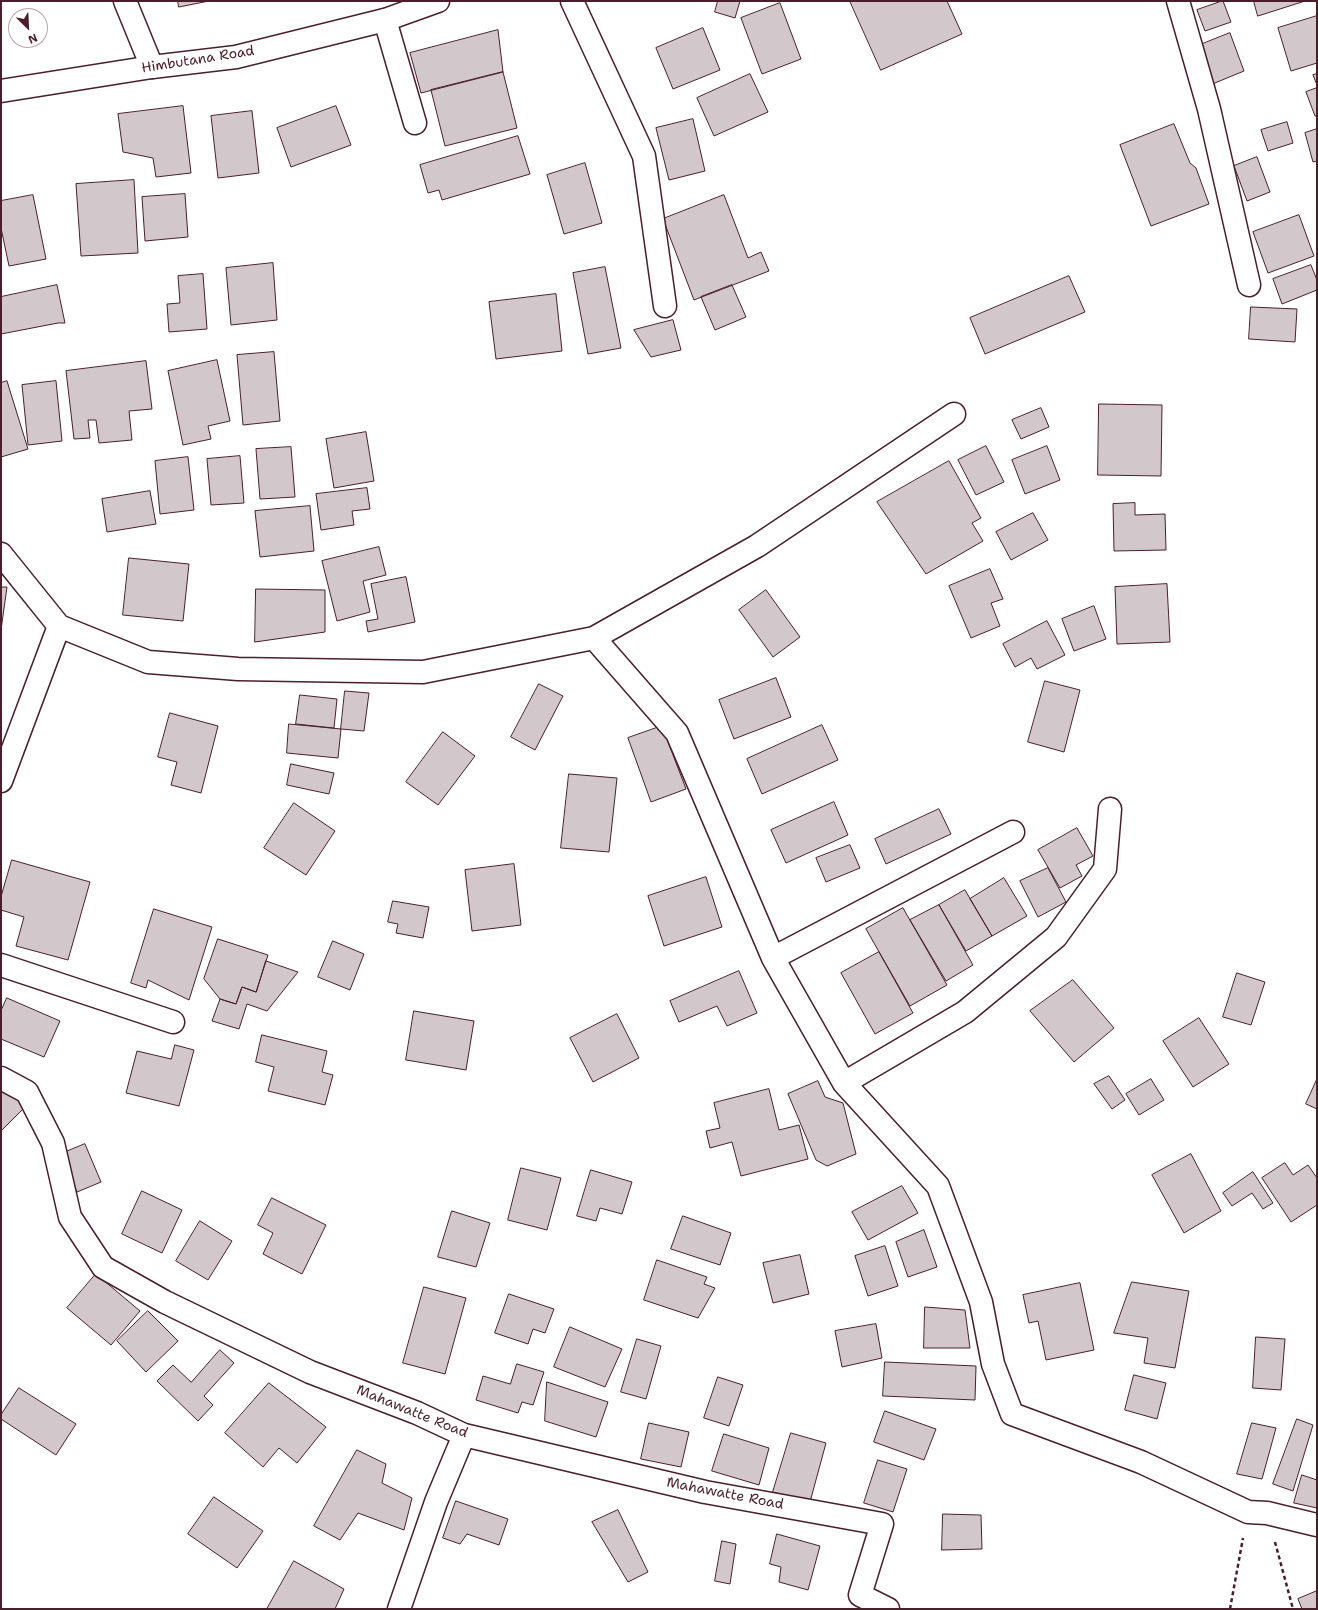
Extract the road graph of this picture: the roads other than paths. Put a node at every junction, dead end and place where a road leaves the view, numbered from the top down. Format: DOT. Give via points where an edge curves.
graph roads {
  1 [pos="125,1"];
  2 [pos="438,1"];
  3 [pos="572,1"];
  4 [pos="1178,1"];
  5 [pos="385,20"];
  6 [pos="152,67"];
  7 [pos="1,91"];
  8 [pos="415,123"];
  9 [pos="1250,285"];
  10 [pos="665,306"];
  11 [pos="954,414"];
  12 [pos="1,554"];
  13 [pos="59,626"];
  14 [pos="594,638"];
  15 [pos="1,781"];
  16 [pos="1110,809"];
  17 [pos="1013,832"];
  18 [pos="773,958"];
  19 [pos="1,965"];
  20 [pos="173,1022"];
  21 [pos="1,1078"];
  22 [pos="844,1083"];
  23 [pos="464,1435"];
  24 [pos="1317,1525"];
  25 [pos="858,1602"];
  26 [pos="399,1609"];
  27 [pos="888,1609"];
  1 -- 6 [label="street"];
  2 -- 5 [label="street, Himbutana Road"];
  3 -- 10 [label="street" via="644,156"];
  4 -- 9 [label="street" via="1209,109"];
  5 -- 6 [label="street, Himbutana Road" via="236,57"];
  5 -- 8 [label="street"];
  6 -- 7 [label="street, Himbutana Road"];
  11 -- 14 [label="street" via="757,546"];
  12 -- 13 [label="street"];
  13 -- 14 [label="street" via="148,662 238,669 423,672"];
  13 -- 15 [label="street"];
  14 -- 18 [label="street" via="677,733"];
  16 -- 22 [label="street" via="1105,869 1056,937 965,1012"];
  17 -- 18 [label="street"];
  18 -- 22 [label="street"];
  19 -- 20 [label="street"];
  21 -- 23 [label="street, Mahawatte Road" via="27,1092 53,1143 70,1217 102,1267 165,1302 310,1372 417,1413"];
  22 -- 24 [label="street" via="938,1186 981,1302 993,1364 1012,1414 1141,1462 1257,1512"];
  23 -- 25 [label="street, Mahawatte Road" via="704,1492 882,1524"];
  23 -- 26 [label="street" via="436,1502"];
  25 -- 27 [label="street, Mahawatte Road"];
}
